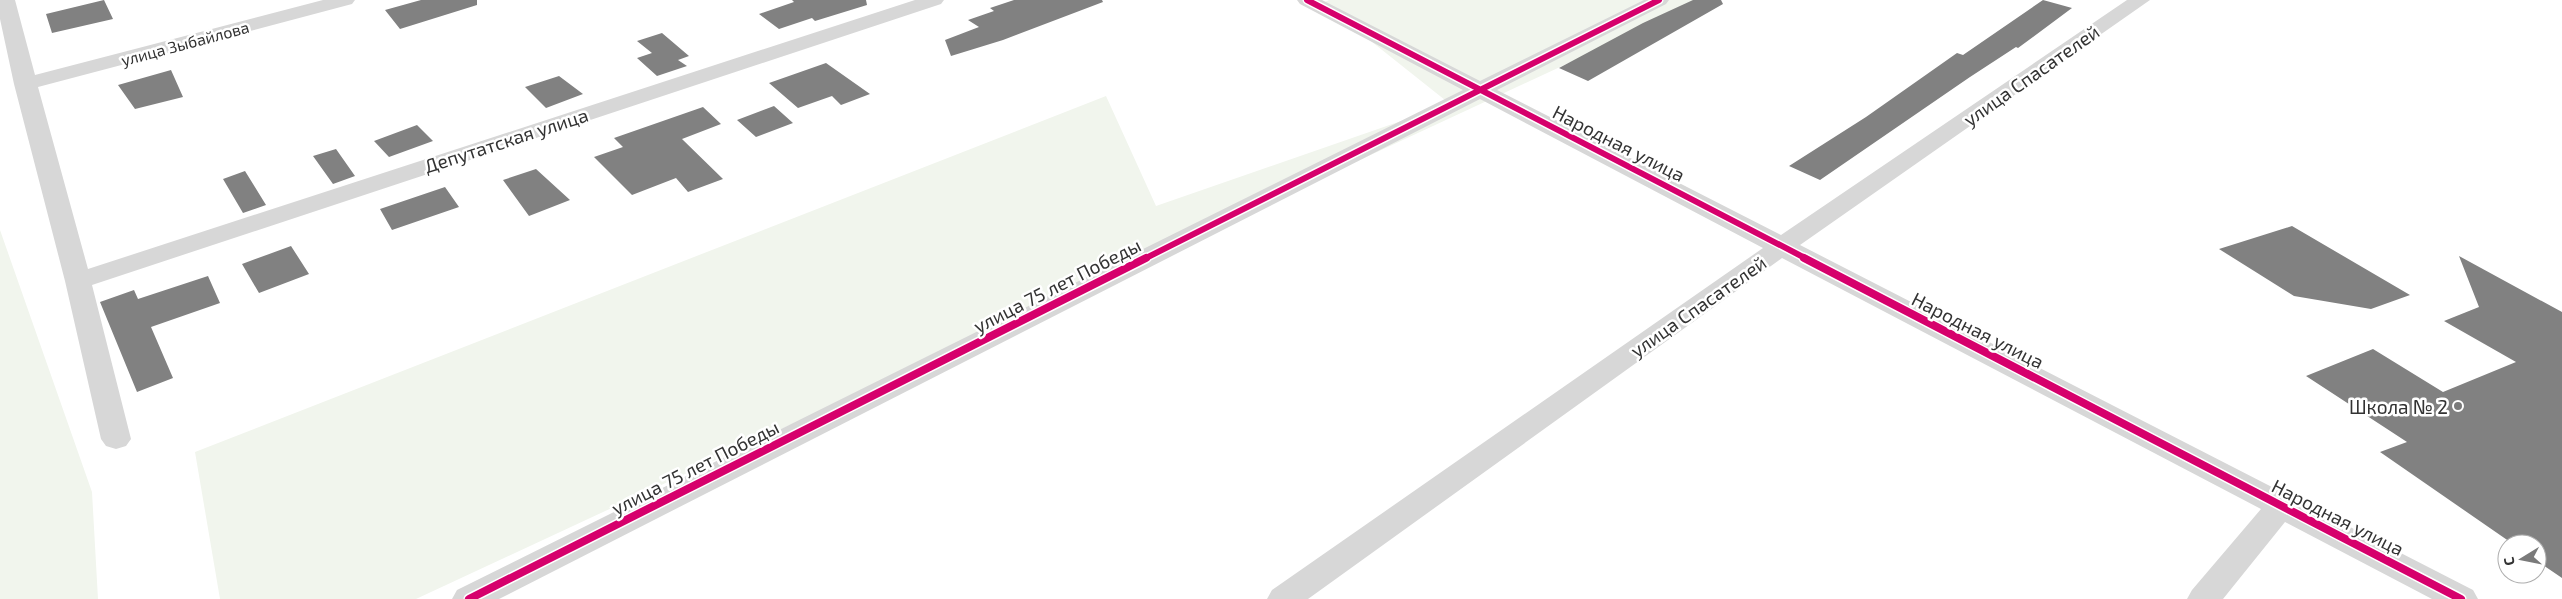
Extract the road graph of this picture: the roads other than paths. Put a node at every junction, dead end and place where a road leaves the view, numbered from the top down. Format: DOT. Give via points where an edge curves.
graph roads {
  1 [pos="5,0"];
  2 [pos="346,0"];
  3 [pos="934,0"];
  4 [pos="1307,0"];
  5 [pos="1659,0"];
  6 [pos="2140,0"];
  7 [pos="25,84"];
  8 [pos="1480,90"];
  9 [pos="1782,246"];
  10 [pos="78,281"];
  11 [pos="116,439"];
  12 [pos="2281,506"];
  13 [pos="470,599"];
  14 [pos="1284,599"];
  15 [pos="2204,599"];
  16 [pos="2461,599"];
  1 -- 7 [label="street"];
  2 -- 7 [label="street, улица Зыбайлова"];
  3 -- 10 [label="street, Депутатская улица"];
  4 -- 8 [label="street, Народная улица"];
  5 -- 8 [label="street, улица 75 лет Победы"];
  6 -- 9 [label="street, улица Спасателей"];
  7 -- 10 [label="street"];
  8 -- 9 [label="street, Народная улица"];
  8 -- 13 [label="street, улица 75 лет Победы"];
  9 -- 12 [label="street, Народная улица"];
  9 -- 14 [label="street, улица Спасателей"];
  10 -- 11 [label="street"];
  12 -- 15 [label="street"];
  12 -- 16 [label="street, Народная улица"];
}
